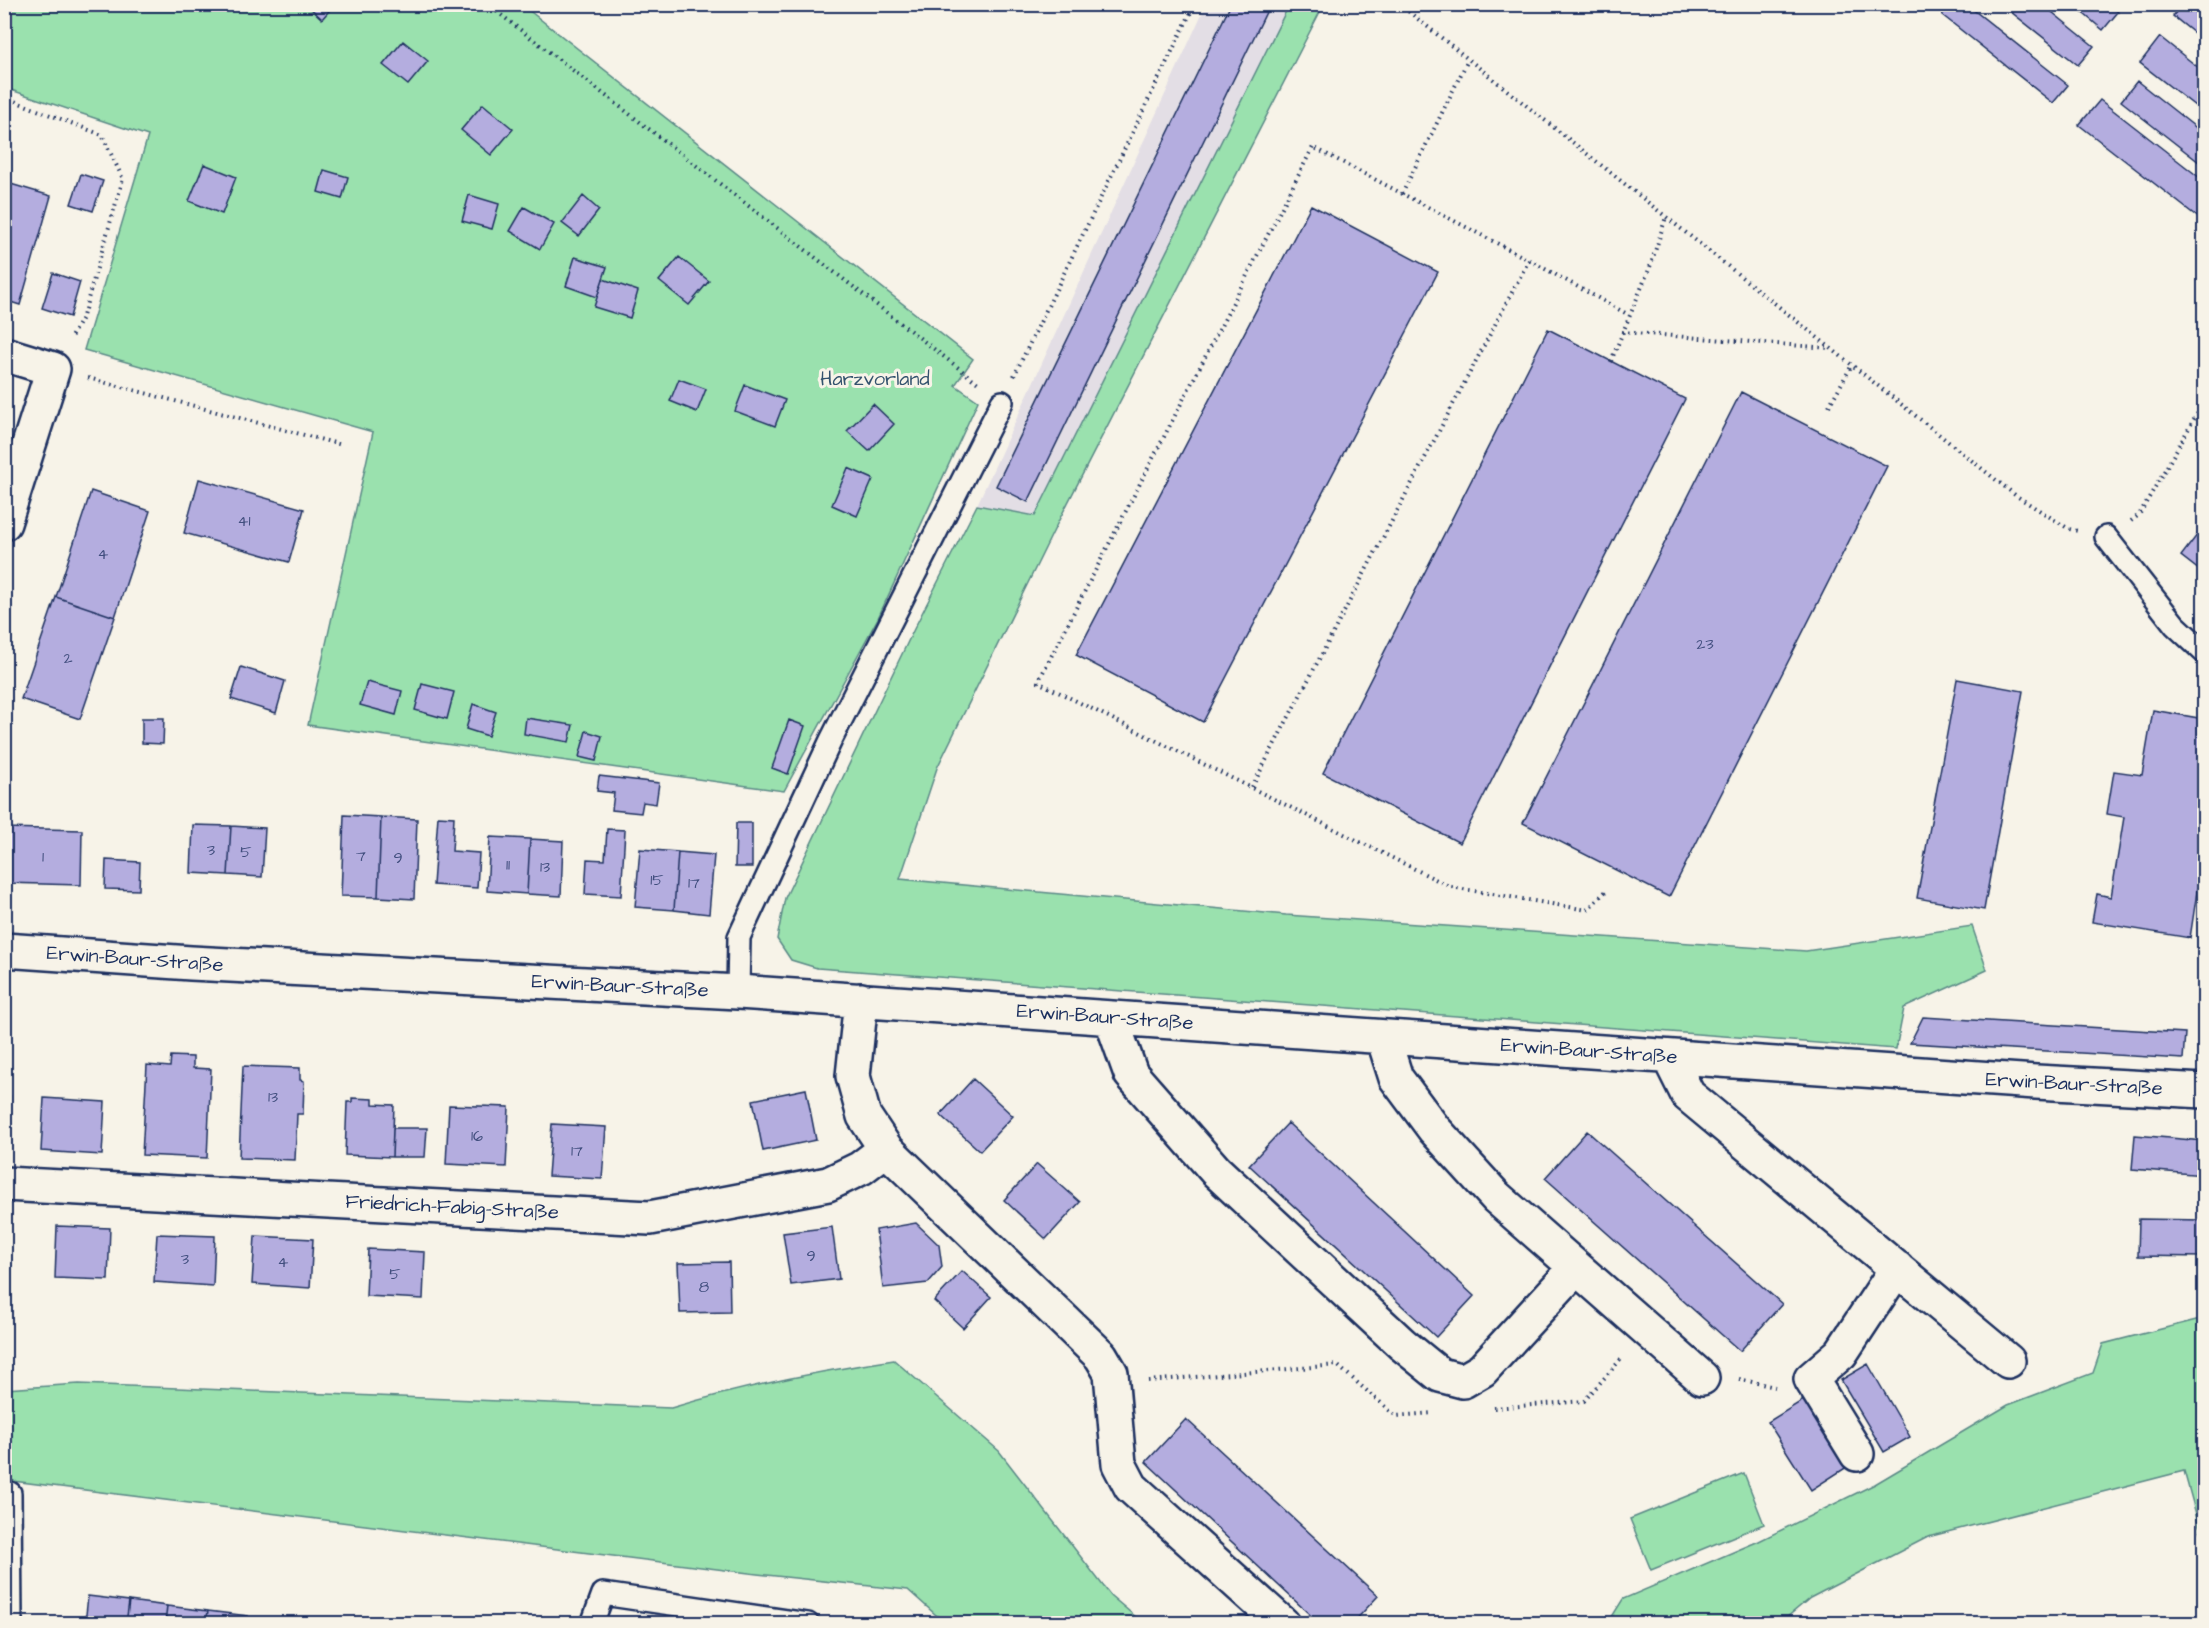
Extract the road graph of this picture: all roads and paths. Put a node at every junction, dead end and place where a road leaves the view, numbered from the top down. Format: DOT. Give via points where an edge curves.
graph roads {
  1 [pos="487,4"];
  2 [pos="1195,4"];
  3 [pos="1399,4"];
  4 [pos="1468,60"];
  5 [pos="4,97"];
  6 [pos="1402,194"];
  7 [pos="1666,217"];
  8 [pos="1529,260"];
  9 [pos="1629,315"];
  10 [pos="1622,332"];
  11 [pos="1830,348"];
  12 [pos="4,354"];
  13 [pos="1611,361"];
  14 [pos="1852,365"];
  15 [pos="52,369"];
  16 [pos="1002,402"];
  17 [pos="2205,402"];
  18 [pos="1829,406"];
  19 [pos="342,445"];
  20 [pos="4,523"];
  21 [pos="2106,537"];
  22 [pos="2205,652"];
  23 [pos="1252,787"];
  24 [pos="1607,890"];
  25 [pos="4,950"];
  26 [pos="738,992"];
  27 [pos="861,1000"];
  28 [pos="1111,1018"];
  29 [pos="1383,1037"];
  30 [pos="1669,1057"];
  31 [pos="2205,1092"];
  32 [pos="886,1149"];
  33 [pos="4,1184"];
  34 [pos="1576,1268"];
  35 [pos="1897,1268"];
  36 [pos="2008,1361"];
  37 [pos="1696,1373"];
  38 [pos="1817,1388"];
  39 [pos="1857,1454"];
  40 [pos="10,1493"];
  41 [pos="11,1623"];
  42 [pos="592,1623"];
  43 [pos="808,1623"];
  44 [pos="1283,1623"];
  1 -- 16 [label="path"];
  2 -- 16 [label="path"];
  3 -- 4 [label="path"];
  4 -- 6 [label="path"];
  4 -- 7 [label="path"];
  5 -- 15 [label="path" via="102,135 123,179 83,316"];
  6 -- 8 [label="path"];
  6 -- 23 [label="path" via="1313,147 1038,682"];
  7 -- 9 [label="path"];
  7 -- 11 [label="path"];
  8 -- 9 [label="path"];
  8 -- 23 [label="path"];
  9 -- 10 [label="path"];
  10 -- 11 [label="path"];
  10 -- 13 [label="path"];
  11 -- 14 [label="path"];
  12 -- 15 [label="street"];
  14 -- 18 [label="path"];
  14 -- 21 [label="path" via="2015,495 2069,529"];
  15 -- 19 [label="path"];
  15 -- 20 [label="street"];
  16 -- 26 [label="lane" via="831,740 739,937"];
  17 -- 21 [label="path" via="2139,515"];
  21 -- 22 [label="lane" via="2175,625"];
  23 -- 24 [label="path" via="1451,887 1587,910"];
  25 -- 26 [label="street, Erwin-Baur-Straße"];
  26 -- 27 [label="street, Erwin-Baur-Straße"];
  27 -- 28 [label="street, Erwin-Baur-Straße"];
  27 -- 32 [label="street" via="853,1076 864,1116"];
  28 -- 29 [label="street, Erwin-Baur-Straße"];
  28 -- 34 [label="street" via="1131,1074 1216,1171 1440,1375 1463,1381 1482,1370"];
  29 -- 30 [label="street, Erwin-Baur-Straße"];
  29 -- 34 [label="street" via="1396,1078 1434,1129 1496,1197"];
  30 -- 31 [label="street, Erwin-Baur-Straße"];
  30 -- 35 [label="street" via="1688,1095"];
  32 -- 33 [label="street, Friedrich-Fabig-Straße" via="861,1168 828,1184 650,1218"];
  32 -- 44 [label="street" via="1101,1356 1111,1373 1119,1464 1131,1487"];
  34 -- 37 [label="street"];
  35 -- 36 [label="street"];
  35 -- 38 [label="street" via="1840,1353 1811,1379"];
  37 -- 38 [label="path" via="1799,1392"];
  38 -- 39 [label="street"];
  40 -- 41 [label="lane"];
  42 -- 43 [label="lane" via="603,1593"];
}
